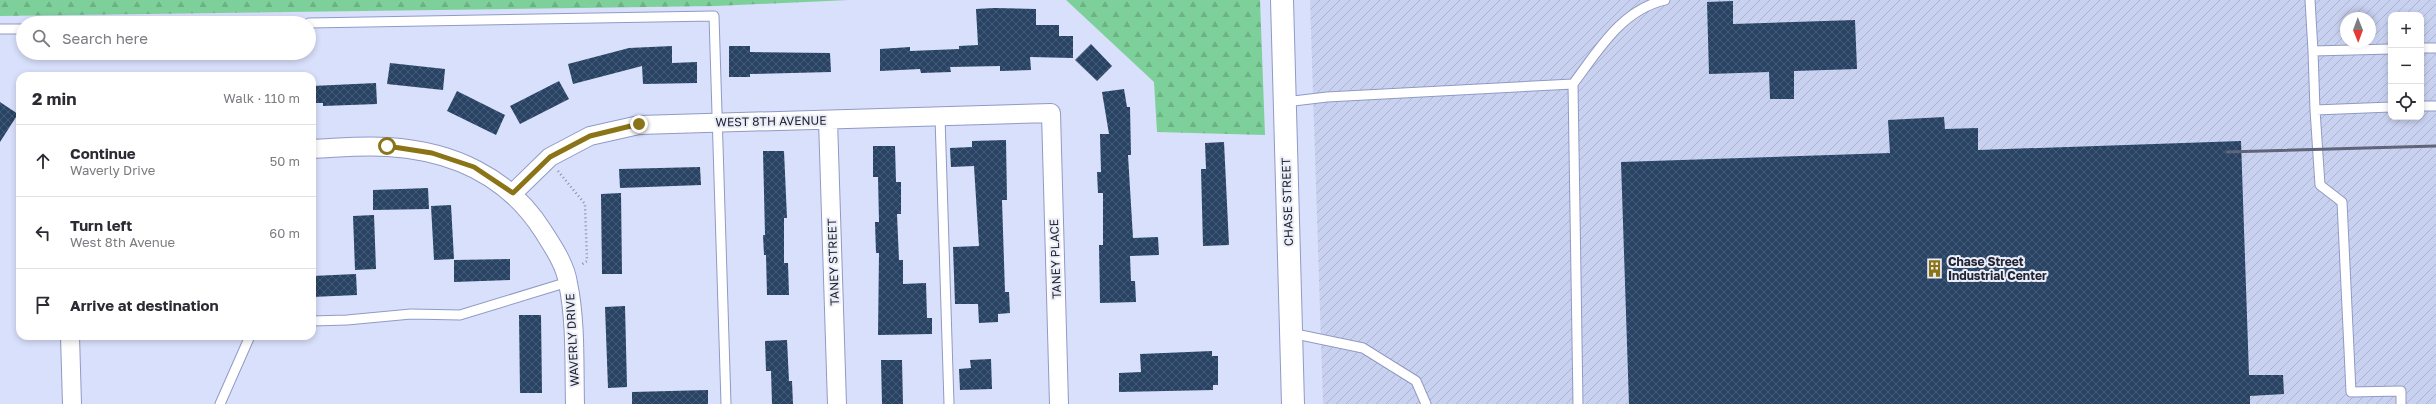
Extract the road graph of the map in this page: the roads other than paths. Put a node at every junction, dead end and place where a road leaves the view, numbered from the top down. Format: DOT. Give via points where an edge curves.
graph roads {
  1 [pos="1282,0"];
  2 [pos="1665,0"];
  3 [pos="2310,0"];
  4 [pos="316,23"];
  5 [pos="16,28"];
  6 [pos="0,29"];
  7 [pos="2424,48"];
  8 [pos="2436,48"];
  9 [pos="2388,49"];
  10 [pos="2313,50"];
  11 [pos="1573,84"];
  12 [pos="1285,102"];
  13 [pos="2424,106"];
  14 [pos="2436,106"];
  15 [pos="2388,107"];
  16 [pos="2315,110"];
  17 [pos="1051,113"];
  18 [pos="940,117"];
  19 [pos="828,120"];
  20 [pos="717,122"];
  21 [pos="316,149"];
  22 [pos="513,193"];
  23 [pos="571,275"];
  24 [pos="316,321"];
  25 [pos="1291,333"];
  26 [pos="70,340"];
  27 [pos="248,340"];
  28 [pos="72,404"];
  29 [pos="220,404"];
  30 [pos="574,404"];
  31 [pos="726,404"];
  32 [pos="837,404"];
  33 [pos="949,404"];
  34 [pos="1059,404"];
  35 [pos="1293,404"];
  36 [pos="1426,404"];
  37 [pos="1578,404"];
  38 [pos="2401,404"];
  1 -- 12 [label="street, CHASE STREET"];
  2 -- 11 [label="lane" via="1650,3 1628,16"];
  3 -- 10 [label="lane"];
  4 -- 20 [label="lane" via="714,16"];
  5 -- 6 [label="lane"];
  7 -- 8 [label="lane"];
  9 -- 10 [label="lane"];
  10 -- 16 [label="lane"];
  11 -- 12 [label="lane" via="1328,97"];
  11 -- 37 [label="lane"];
  12 -- 25 [label="street, CHASE STREET"];
  13 -- 14 [label="lane"];
  15 -- 16 [label="lane"];
  16 -- 38 [label="lane" via="2320,185 2342,202 2351,392 2401,391"];
  17 -- 18 [label="street, WEST 8TH AVENUE"];
  17 -- 34 [label="street, TANEY PLACE"];
  18 -- 19 [label="street, WEST 8TH AVENUE"];
  18 -- 33 [label="lane"];
  19 -- 20 [label="street, WEST 8TH AVENUE"];
  19 -- 32 [label="street, TANEY STREET"];
  20 -- 22 [label="street, WEST 8TH AVENUE" via="639,124 590,136 550,157"];
  20 -- 31 [label="lane"];
  21 -- 22 [label="street, WAVERLY DRIVE" via="387,146 432,153 474,167"];
  22 -- 23 [label="street, WAVERLY DRIVE" via="537,222"];
  23 -- 24 [label="lane" via="460,315 412,314"];
  23 -- 30 [label="street, WAVERLY DRIVE"];
  25 -- 35 [label="street, CHASE STREET"];
  25 -- 36 [label="lane" via="1362,348 1416,381"];
  26 -- 28 [label="street"];
  27 -- 29 [label="lane"];
}
